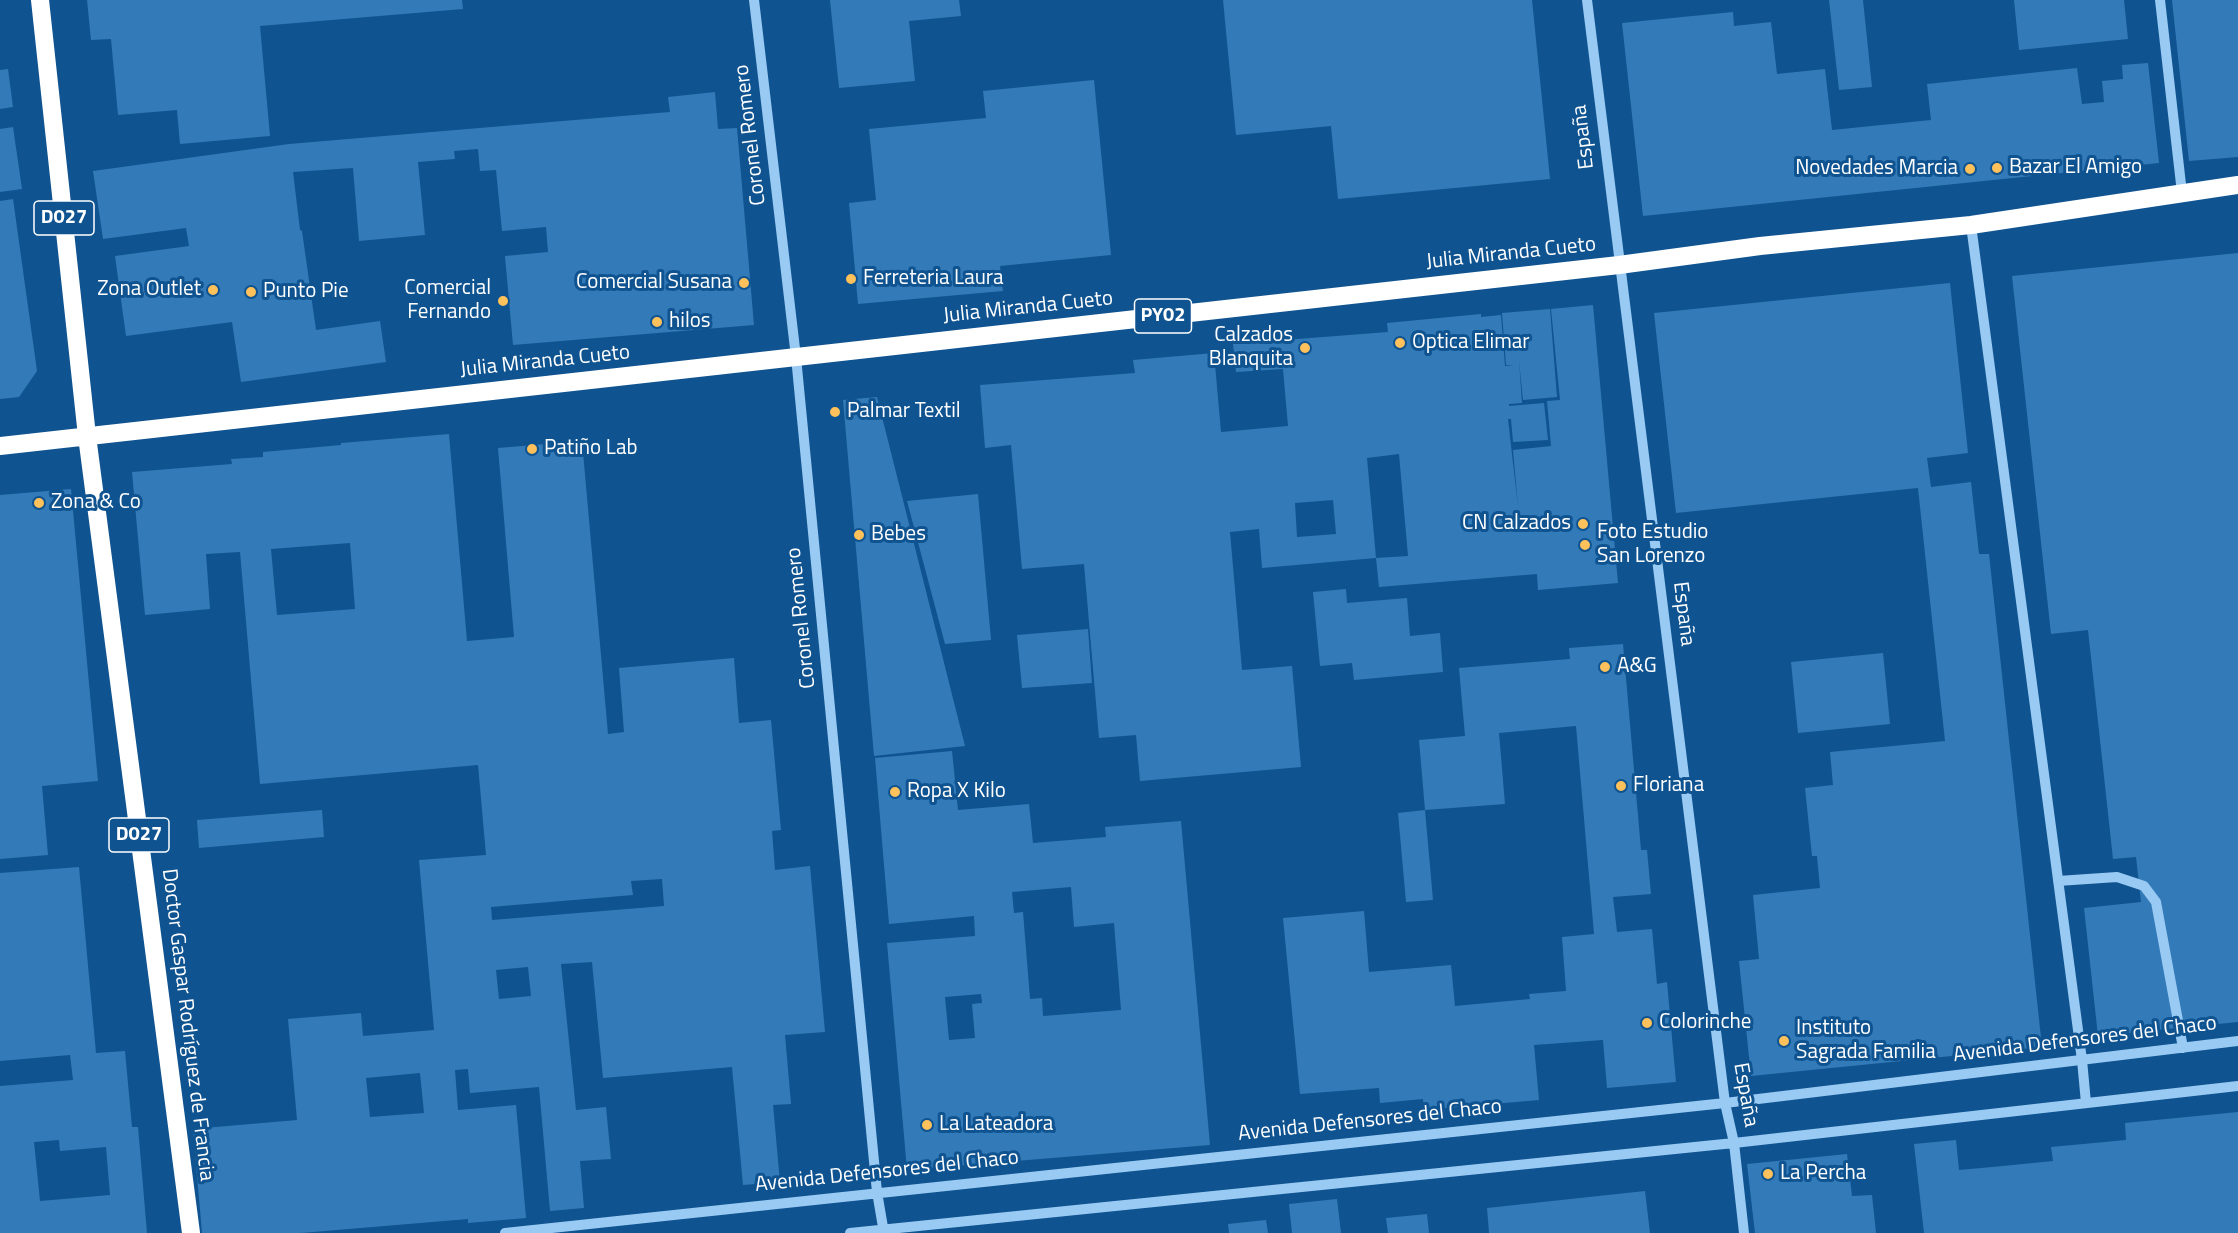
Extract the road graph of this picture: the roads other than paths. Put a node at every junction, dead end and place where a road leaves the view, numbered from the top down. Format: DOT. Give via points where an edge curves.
graph roads {
  1 [pos="40,0"];
  2 [pos="754,0"];
  3 [pos="1587,0"];
  4 [pos="2160,0"];
  5 [pos="2238,185"];
  6 [pos="2182,193"];
  7 [pos="1971,225"];
  8 [pos="1619,265"];
  9 [pos="796,357"];
  10 [pos="87,436"];
  11 [pos="0,446"];
  12 [pos="2058,881"];
  13 [pos="2238,1041"];
  14 [pos="2183,1048"];
  15 [pos="2082,1060"];
  16 [pos="2238,1086"];
  17 [pos="1725,1103"];
  18 [pos="2086,1103"];
  19 [pos="1734,1143"];
  20 [pos="877,1192"];
  21 [pos="884,1231"];
  22 [pos="191,1233"];
  23 [pos="506,1233"];
  24 [pos="850,1233"];
  25 [pos="1744,1233"];
  1 -- 10 [label="highway, Doctor Gaspar Rodríguez de Francia / D027"];
  2 -- 9 [label="street, Coronel Romero"];
  3 -- 8 [label="street, España"];
  4 -- 6 [label="street"];
  5 -- 6 [label="highway, Julia Miranda Cueto / PY02"];
  6 -- 7 [label="highway, Julia Miranda Cueto / PY02"];
  7 -- 8 [label="highway, Julia Miranda Cueto / PY02"];
  7 -- 12 [label="street"];
  8 -- 9 [label="highway, Julia Miranda Cueto / PY02"];
  8 -- 17 [label="street, España"];
  9 -- 10 [label="highway, Julia Miranda Cueto / PY02"];
  9 -- 20 [label="street, Coronel Romero"];
  10 -- 11 [label="highway, Julia Miranda Cueto / PY02"];
  10 -- 22 [label="highway, Doctor Gaspar Rodríguez de Francia / D027"];
  12 -- 14 [label="street" via="2117,877 2144,886 2156,902"];
  12 -- 15 [label="street"];
  13 -- 14 [label="street, Avenida Defensores del Chaco"];
  14 -- 15 [label="street, Avenida Defensores del Chaco"];
  15 -- 17 [label="street, Avenida Defensores del Chaco"];
  15 -- 18 [label="street"];
  16 -- 18 [label="street"];
  17 -- 19 [label="street, España"];
  17 -- 20 [label="street, Avenida Defensores del Chaco"];
  18 -- 19 [label="street"];
  19 -- 21 [label="street"];
  19 -- 25 [label="street, España"];
  20 -- 21 [label="street, Coronel Romero"];
  20 -- 23 [label="street, Avenida Defensores del Chaco"];
  21 -- 24 [label="street"];
}
